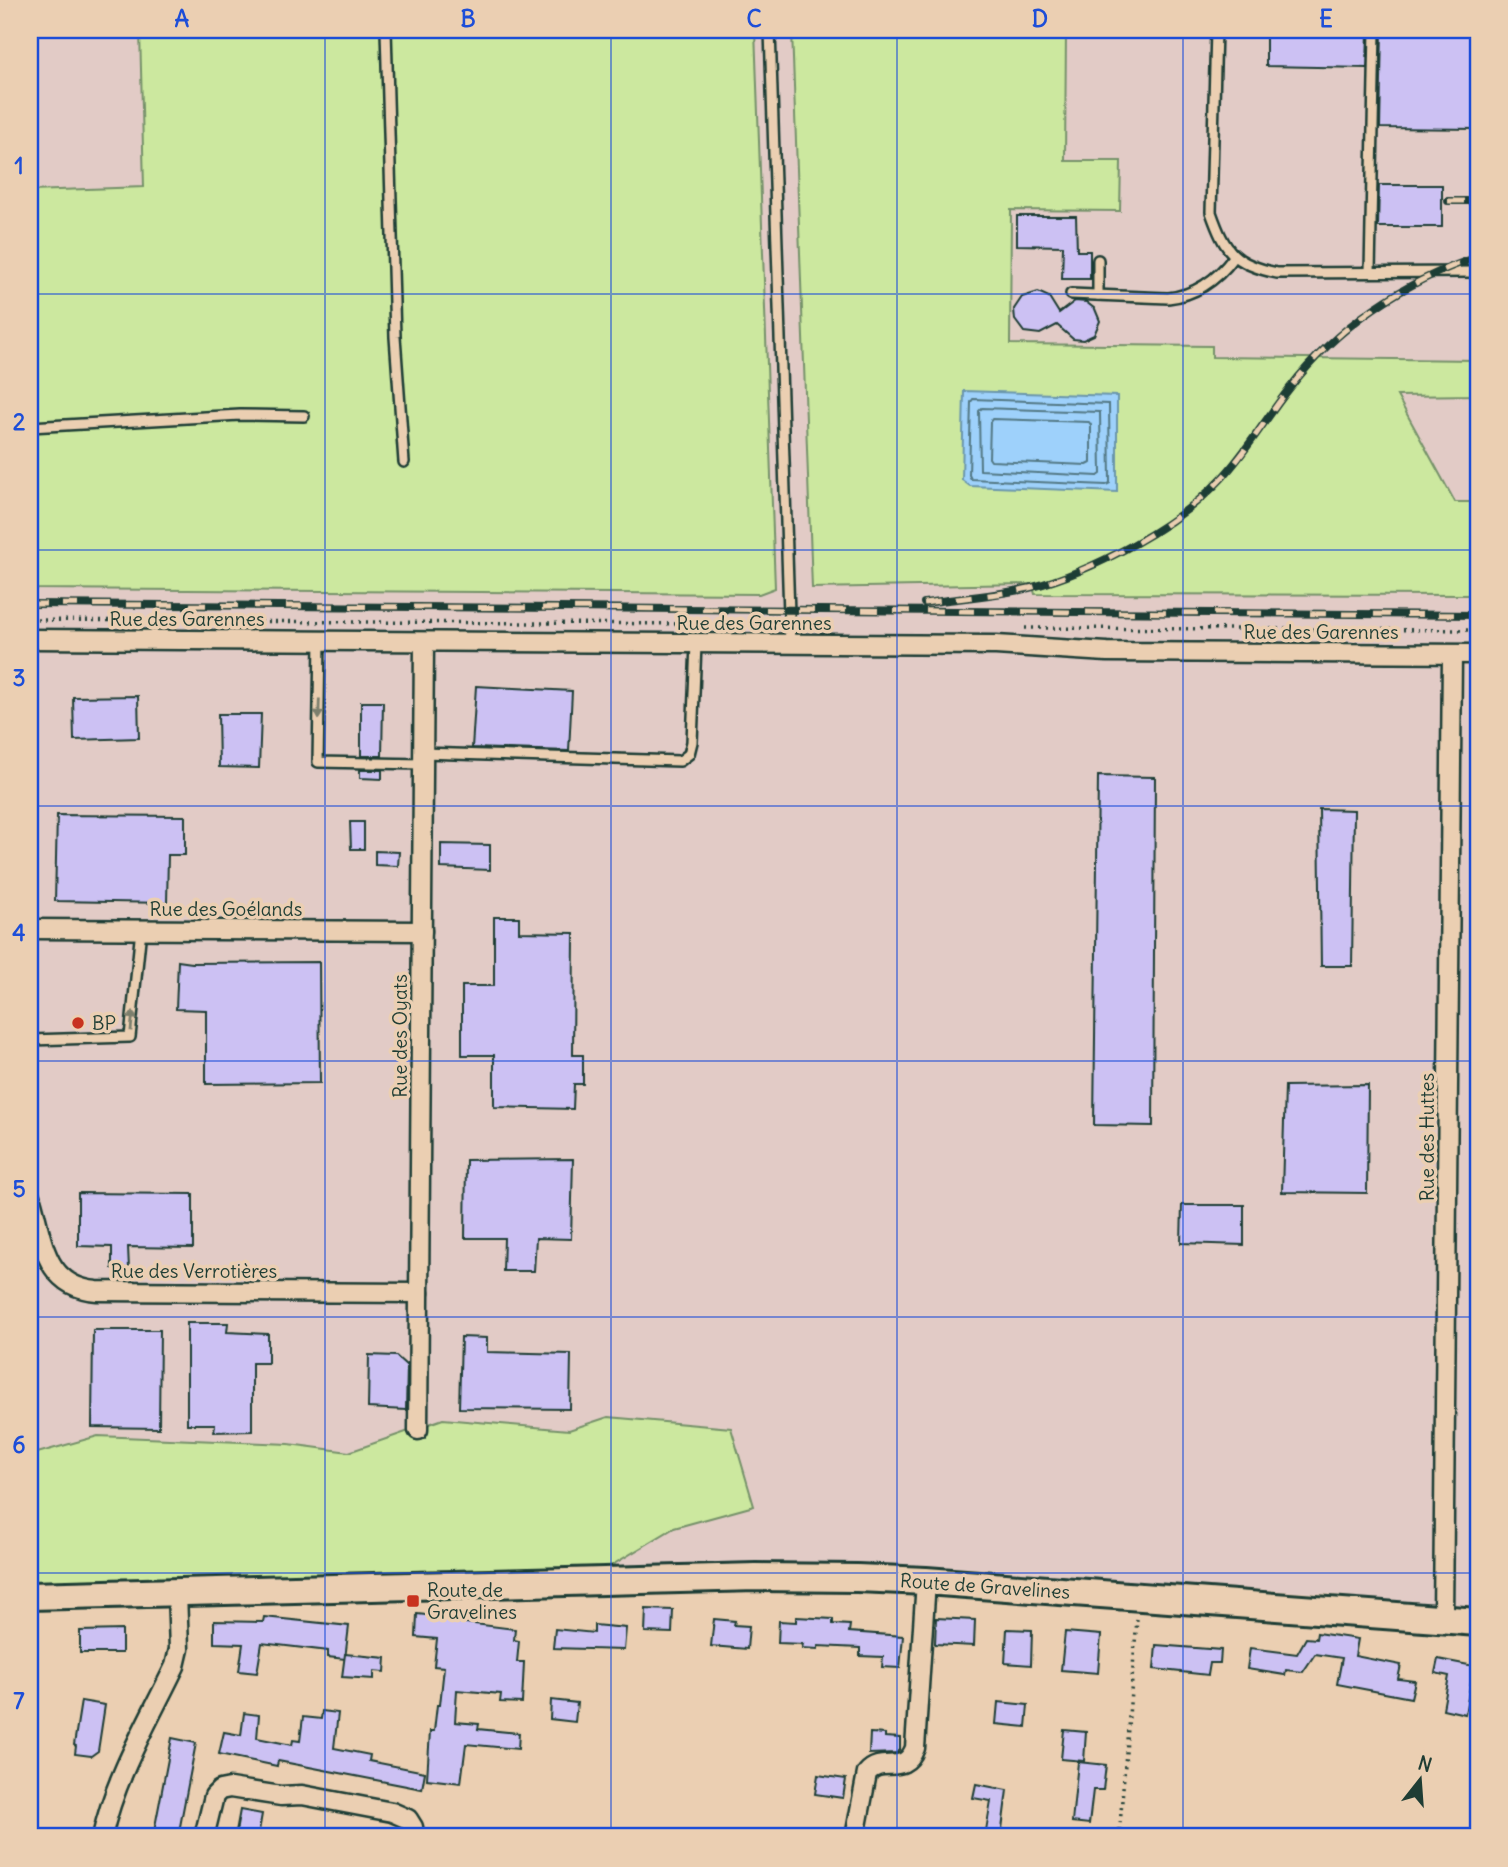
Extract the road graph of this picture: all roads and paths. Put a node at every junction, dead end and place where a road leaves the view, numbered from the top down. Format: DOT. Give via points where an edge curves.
graph roads {
  1 [pos="386,30"];
  2 [pos="770,30"];
  3 [pos="1216,30"];
  4 [pos="1375,30"];
  5 [pos="1234,257"];
  6 [pos="1098,260"];
  7 [pos="1370,272"];
  8 [pos="1478,272"];
  9 [pos="1071,294"];
  10 [pos="1098,295"];
  11 [pos="304,416"];
  12 [pos="30,427"];
  13 [pos="404,462"];
  14 [pos="30,639"];
  15 [pos="320,641"];
  16 [pos="424,642"];
  17 [pos="696,644"];
  18 [pos="790,645"];
  19 [pos="1451,654"];
  20 [pos="1478,654"];
  21 [pos="423,759"];
  22 [pos="30,929"];
  23 [pos="141,929"];
  24 [pos="422,931"];
  25 [pos="30,1040"];
  26 [pos="30,1196"];
  27 [pos="419,1293"];
  28 [pos="418,1430"];
  29 [pos="926,1581"];
  30 [pos="177,1593"];
  31 [pos="30,1596"];
  32 [pos="1139,1596"];
  33 [pos="1443,1619"];
  34 [pos="1478,1622"];
  35 [pos="102,1837"];
  36 [pos="204,1837"];
  37 [pos="414,1837"];
  38 [pos="855,1837"];
  39 [pos="1119,1837"];
  1 -- 13 [label="lane" via="395,337"];
  2 -- 18 [label="lane"];
  3 -- 5 [label="lane" via="1211,212 1218,234"];
  4 -- 7 [label="lane"];
  5 -- 7 [label="lane" via="1252,268 1277,273"];
  5 -- 10 [label="lane" via="1222,273 1181,297"];
  6 -- 10 [label="lane"];
  7 -- 8 [label="lane"];
  9 -- 10 [label="lane"];
  11 -- 12 [label="lane" via="240,415"];
  14 -- 15 [label="street, Rue des Garennes"];
  15 -- 16 [label="street, Rue des Garennes"];
  15 -- 21 [label="lane, one-way" via="317,762"];
  16 -- 17 [label="street, Rue des Garennes"];
  16 -- 21 [label="street, Rue des Oyats"];
  17 -- 18 [label="street, Rue des Garennes"];
  17 -- 21 [label="lane" via="692,742 689,754 680,761"];
  18 -- 19 [label="street, Rue des Garennes"];
  19 -- 20 [label="street, Rue des Garennes"];
  19 -- 33 [label="street, Rue des Huttes"];
  21 -- 24 [label="street, Rue des Oyats"];
  22 -- 23 [label="street, Rue des Goélands"];
  23 -- 24 [label="street, Rue des Goélands"];
  25 -- 23 [label="lane, one-way" via="130,1037"];
  24 -- 27 [label="street, Rue des Oyats"];
  26 -- 27 [label="street, Rue des Verrotières" via="52,1267 65,1282 80,1289"];
  27 -- 28 [label="street, Rue des Oyats"];
  29 -- 30 [label="main road, Route de Gravelines" via="756,1577"];
  29 -- 32 [label="main road, Route de Gravelines"];
  29 -- 38 [label="street" via="915,1748 907,1761 876,1766 867,1773"];
  30 -- 31 [label="main road, Route de Gravelines"];
  30 -- 35 [label="street" via="179,1649 175,1666 122,1774"];
  32 -- 33 [label="main road, Route de Gravelines"];
  32 -- 39 [label="path"];
  33 -- 34 [label="main road, Route de Gravelines"];
  36 -- 37 [label="street" via="214,1796 230,1788 302,1795 392,1812 408,1819"];
}
